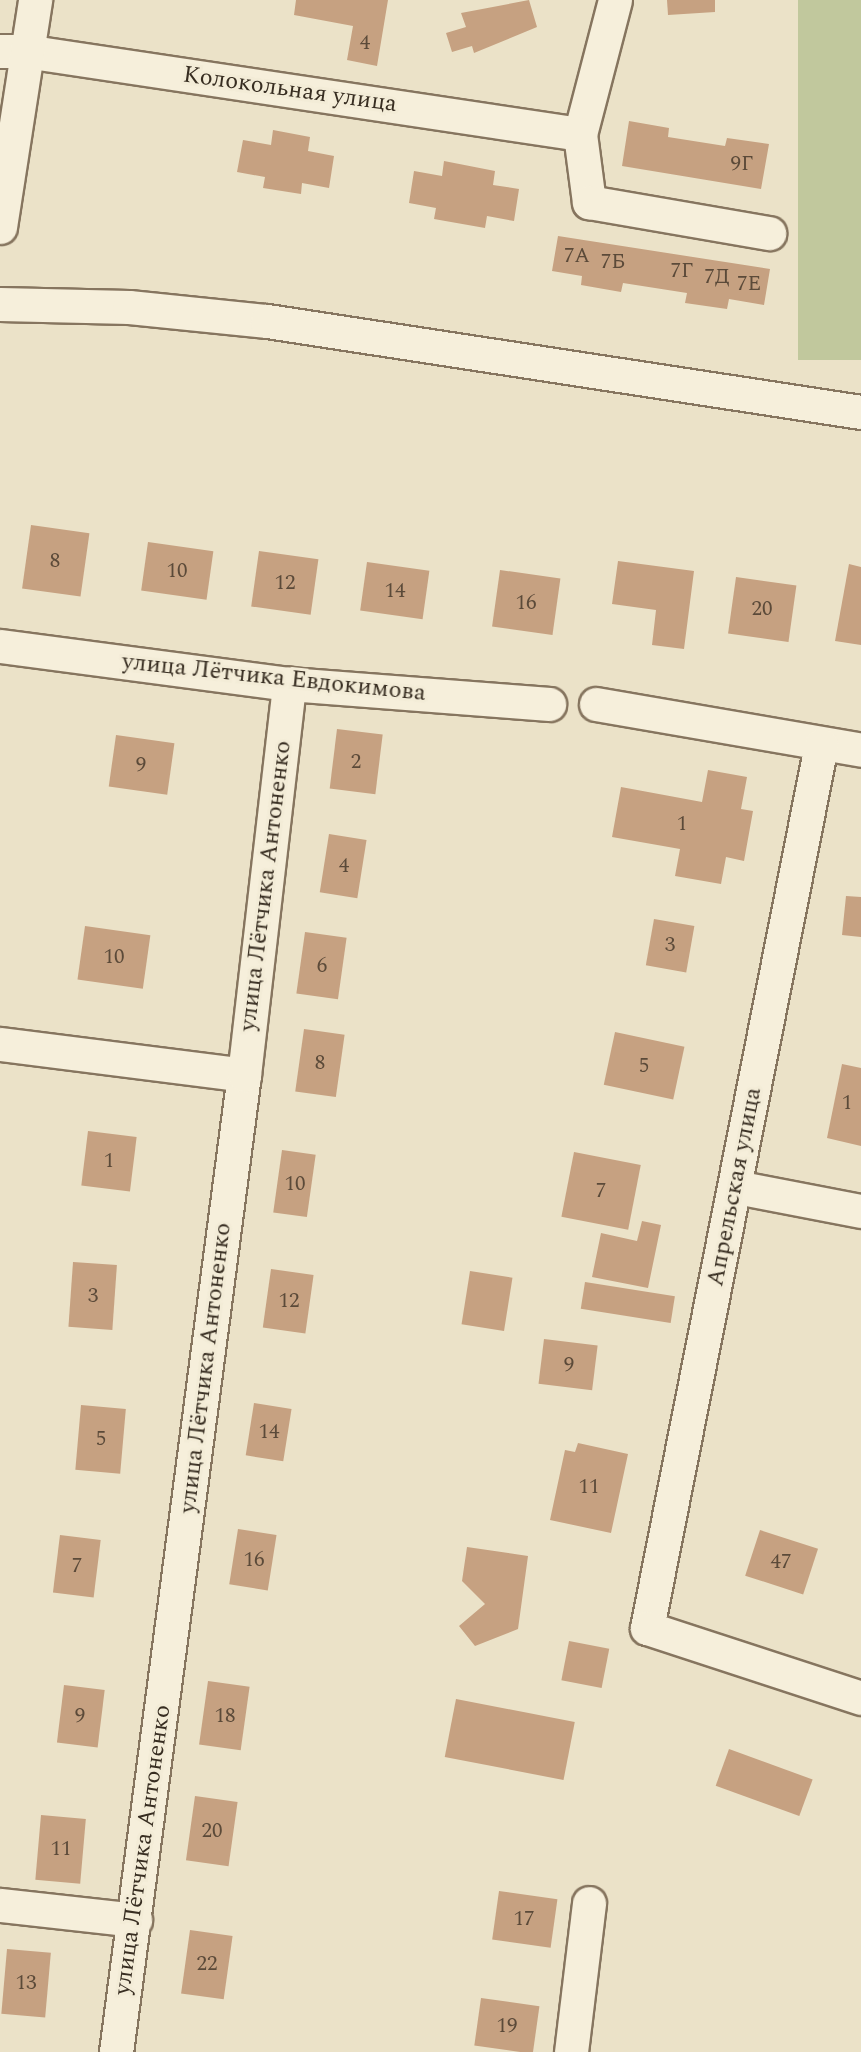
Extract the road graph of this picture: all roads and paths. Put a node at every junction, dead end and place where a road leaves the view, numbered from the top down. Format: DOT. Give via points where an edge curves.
graph roads {
  1 [pos="35,0"];
  2 [pos="615,0"];
  3 [pos="13,51"];
  4 [pos="580,134"];
  5 [pos="0,227"];
  6 [pos="769,233"];
  7 [pos="0,304"];
  8 [pos="861,412"];
  9 [pos="0,646"];
  10 [pos="290,684"];
  11 [pos="549,704"];
  12 [pos="596,704"];
  13 [pos="821,745"];
  14 [pos="861,750"];
  15 [pos="0,1044"];
  16 [pos="244,1075"];
  17 [pos="736,1187"];
  18 [pos="861,1211"];
  19 [pos="861,1698"];
  20 [pos="589,1904"];
  21 [pos="0,1905"];
  22 [pos="135,1920"];
  23 [pos="116,2052"];
  24 [pos="571,2052"];
  1 -- 3 [label="street"];
  2 -- 4 [label="street"];
  3 -- 4 [label="street, Колокольная улица"];
  3 -- 5 [label="street"];
  4 -- 6 [label="street" via="589,202"];
  7 -- 8 [label="street" via="129,307 267,321"];
  9 -- 10 [label="street, улица Лётчика Евдокимова"];
  10 -- 11 [label="street, улица Лётчика Евдокимова"];
  10 -- 16 [label="street, улица Лётчика Антоненко"];
  12 -- 13 [label="street"];
  13 -- 14 [label="street"];
  13 -- 17 [label="street, Апрельская улица"];
  15 -- 16 [label="street"];
  16 -- 22 [label="street, улица Лётчика Антоненко"];
  17 -- 18 [label="street"];
  17 -- 19 [label="street, Апрельская улица" via="647,1629"];
  20 -- 24 [label="street"];
  21 -- 22 [label="street"];
  22 -- 23 [label="street, улица Лётчика Антоненко"];
}
